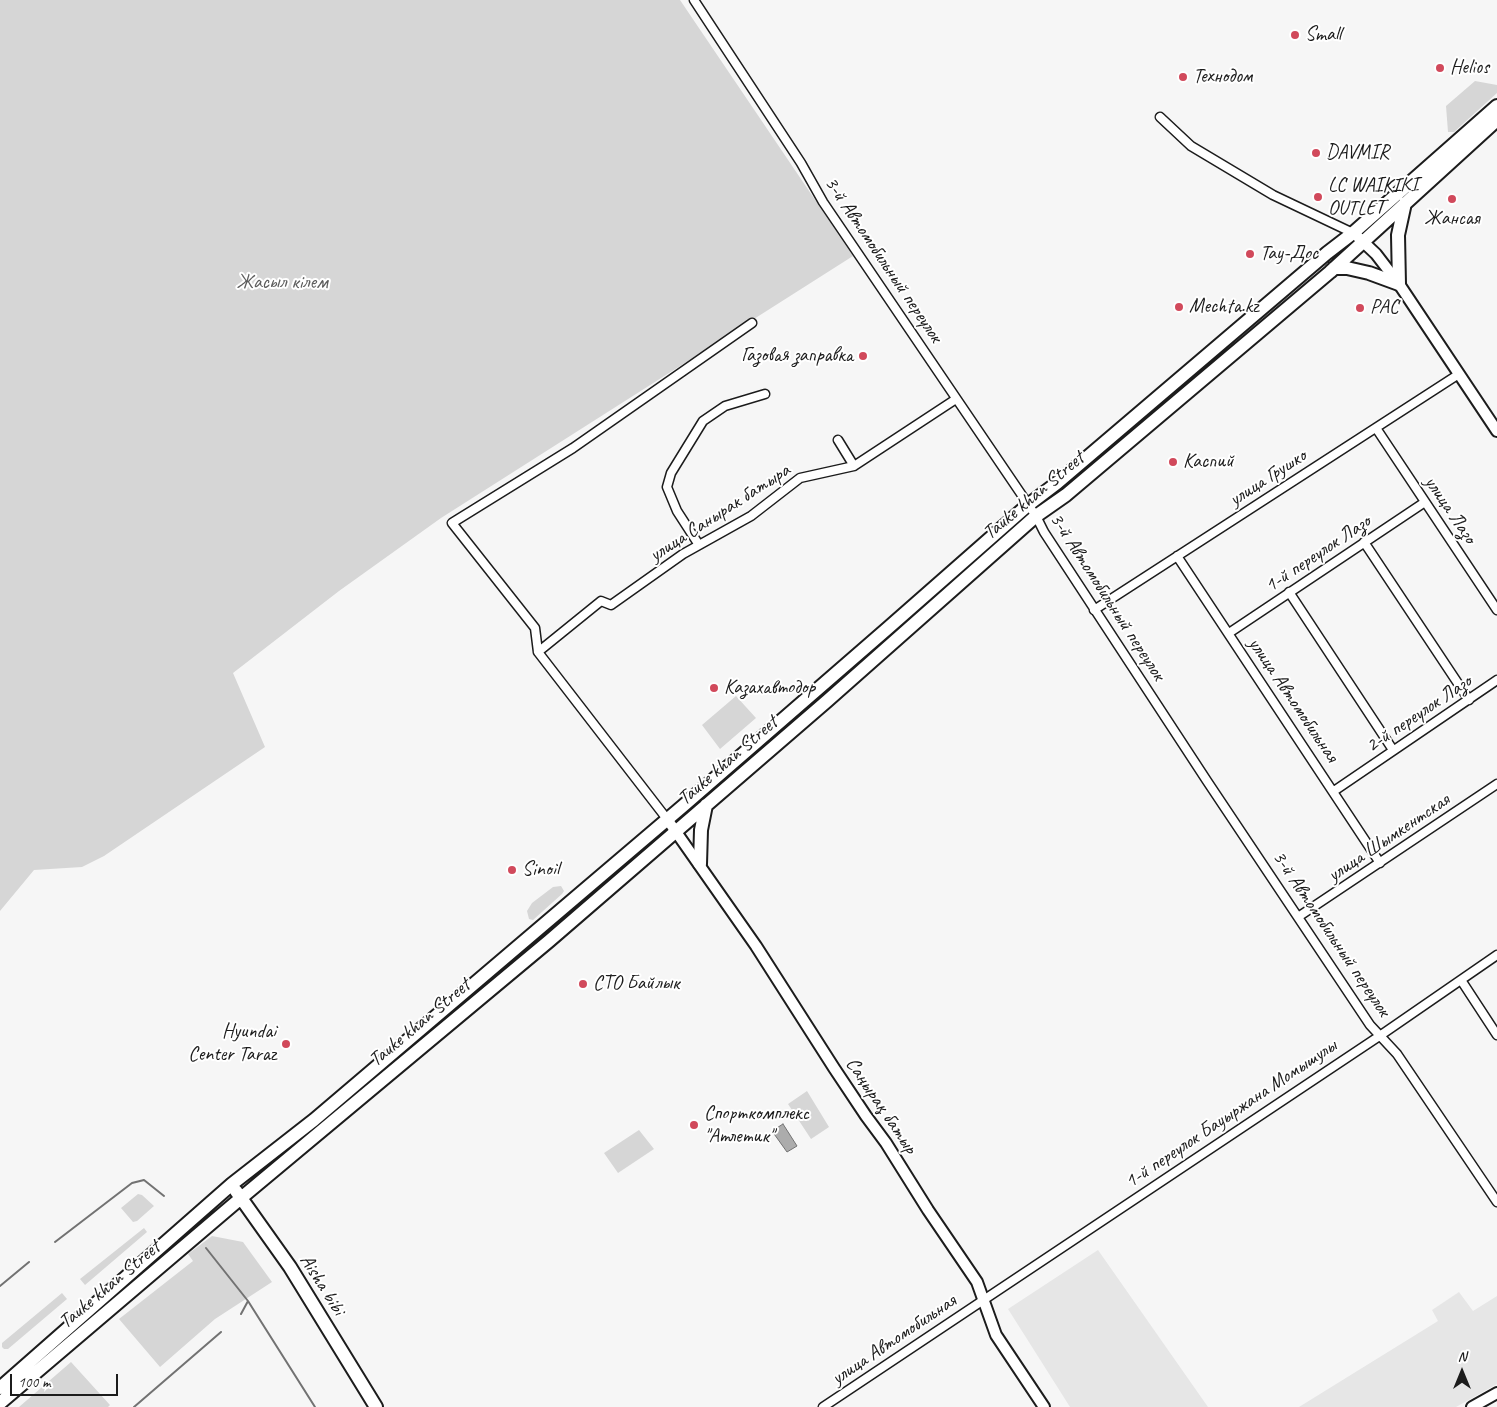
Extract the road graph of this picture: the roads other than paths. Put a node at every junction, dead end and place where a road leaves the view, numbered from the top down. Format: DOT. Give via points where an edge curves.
graph roads {
  1 [pos="694,0"];
  2 [pos="1497,106"];
  3 [pos="1160,117"];
  4 [pos="1497,120"];
  5 [pos="1405,203"];
  6 [pos="1353,233"];
  7 [pos="1364,241"];
  8 [pos="1334,268"];
  9 [pos="1399,284"];
  10 [pos="752,323"];
  11 [pos="1459,374"];
  12 [pos="765,394"];
  13 [pos="956,399"];
  14 [pos="1376,428"];
  15 [pos="1497,431"];
  16 [pos="838,440"];
  17 [pos="854,466"];
  18 [pos="1425,502"];
  19 [pos="1028,504"];
  20 [pos="1036,516"];
  21 [pos="1364,542"];
  22 [pos="699,545"];
  23 [pos="1178,556"];
  24 [pos="1289,592"];
  25 [pos="1094,610"];
  26 [pos="1497,610"];
  27 [pos="1228,633"];
  28 [pos="538,652"];
  29 [pos="1497,680"];
  30 [pos="1469,700"];
  31 [pos="1393,750"];
  32 [pos="1497,784"];
  33 [pos="1334,791"];
  34 [pos="706,805"];
  35 [pos="668,819"];
  36 [pos="677,831"];
  37 [pos="1380,863"];
  38 [pos="700,864"];
  39 [pos="1298,917"];
  40 [pos="1497,955"];
  41 [pos="1461,980"];
  42 [pos="1380,1034"];
  43 [pos="1497,1035"];
  44 [pos="232,1184"];
  45 [pos="241,1198"];
  46 [pos="1497,1202"];
  47 [pos="983,1300"];
  48 [pos="0,1388"];
  49 [pos="1497,1393"];
  50 [pos="0,1404"];
  51 [pos="376,1407"];
  52 [pos="823,1407"];
  53 [pos="1044,1407"];
  54 [pos="1472,1407"];
  1 -- 13 [label="street, 3-й Автомобильный переулок" via="823,202"];
  2 -- 6 [label="main road, Tauke khan Street"];
  3 -- 6 [label="street" via="1191,146 1272,195"];
  4 -- 5 [label="main road, Tauke khan Street"];
  5 -- 7 [label="main road, Tauke khan Street"];
  5 -- 9 [label="main road" via="1398,235"];
  6 -- 7 [label="street"];
  6 -- 19 [label="main road, Tauke khan Street"];
  7 -- 8 [label="main road, Tauke khan Street"];
  7 -- 9 [label="street"];
  8 -- 9 [label="main road" via="1369,273"];
  8 -- 20 [label="main road, Tauke khan Street" via="1066,495"];
  9 -- 11 [label="street"];
  10 -- 28 [label="street" via="573,448 452,523 535,628"];
  11 -- 14 [label="street, улица Грушко"];
  11 -- 15 [label="street"];
  12 -- 22 [label="street" via="725,406 703,421 671,473 667,487 677,511"];
  13 -- 17 [label="street, улица Санырак батыра"];
  13 -- 19 [label="street, 3-й Автомобильный переулок"];
  14 -- 18 [label="street, улица Лазо"];
  14 -- 23 [label="street, улица Грушко"];
  16 -- 17 [label="street"];
  17 -- 22 [label="street, улица Санырак батыра" via="800,478 752,516"];
  18 -- 21 [label="street, 1-й переулок Лазо"];
  18 -- 26 [label="street, улица Лазо"];
  19 -- 20 [label="street, 3-й Автомобильный переулок"];
  19 -- 35 [label="main road, Tauke khan Street"];
  20 -- 25 [label="street, 3-й Автомобильный переулок"];
  20 -- 34 [label="main road, Tauke khan Street"];
  21 -- 24 [label="street, 1-й переулок Лазо"];
  21 -- 30 [label="street"];
  22 -- 28 [label="street, улица Санырак батыра" via="611,605 601,601"];
  23 -- 25 [label="street, улица Грушко"];
  23 -- 27 [label="street, улица Автомобильная"];
  24 -- 27 [label="street, 1-й переулок Лазо"];
  24 -- 31 [label="street"];
  25 -- 39 [label="street, 3-й Автомобильный переулок"];
  27 -- 33 [label="street, улица Автомобильная"];
  28 -- 35 [label="street"];
  29 -- 30 [label="street, 2-й переулок Лазо"];
  30 -- 31 [label="street, 2-й переулок Лазо"];
  31 -- 33 [label="street, 2-й переулок Лазо"];
  32 -- 37 [label="street, улица Шымкентская"];
  33 -- 37 [label="street, улица Автомобильная"];
  34 -- 36 [label="main road, Tauke khan Street"];
  34 -- 38 [label="main road"];
  35 -- 36 [label="street, Саңырақ батыр"];
  35 -- 44 [label="main road, Tauke khan Street" via="314,1120"];
  36 -- 38 [label="street, Саңырақ батыр"];
  36 -- 45 [label="main road, Tauke khan Street"];
  37 -- 39 [label="street, улица Шымкентская"];
  38 -- 47 [label="street, Саңырақ батыр" via="886,1143 976,1282"];
  39 -- 42 [label="street, 3-й Автомобильный переулок" via="1370,1025"];
  40 -- 41 [label="street, 1-й переулок Бауыржана Момышулы"];
  41 -- 42 [label="street, 1-й переулок Бауыржана Момышулы"];
  41 -- 43 [label="street"];
  42 -- 46 [label="street, 3-й Автомобильный переулок" via="1397,1054"];
  42 -- 47 [label="street, 1-й переулок Бауыржана Момышулы"];
  44 -- 45 [label="main road, Aisha bibi"];
  44 -- 48 [label="main road, Tauke khan Street"];
  45 -- 50 [label="main road, Tauke khan Street"];
  45 -- 51 [label="main road, Aisha bibi" via="290,1267"];
  47 -- 52 [label="street, улица Автомобильная"];
  47 -- 53 [label="street, Саңырақ батыр" via="996,1335"];
  49 -- 54 [label="street"];
}
